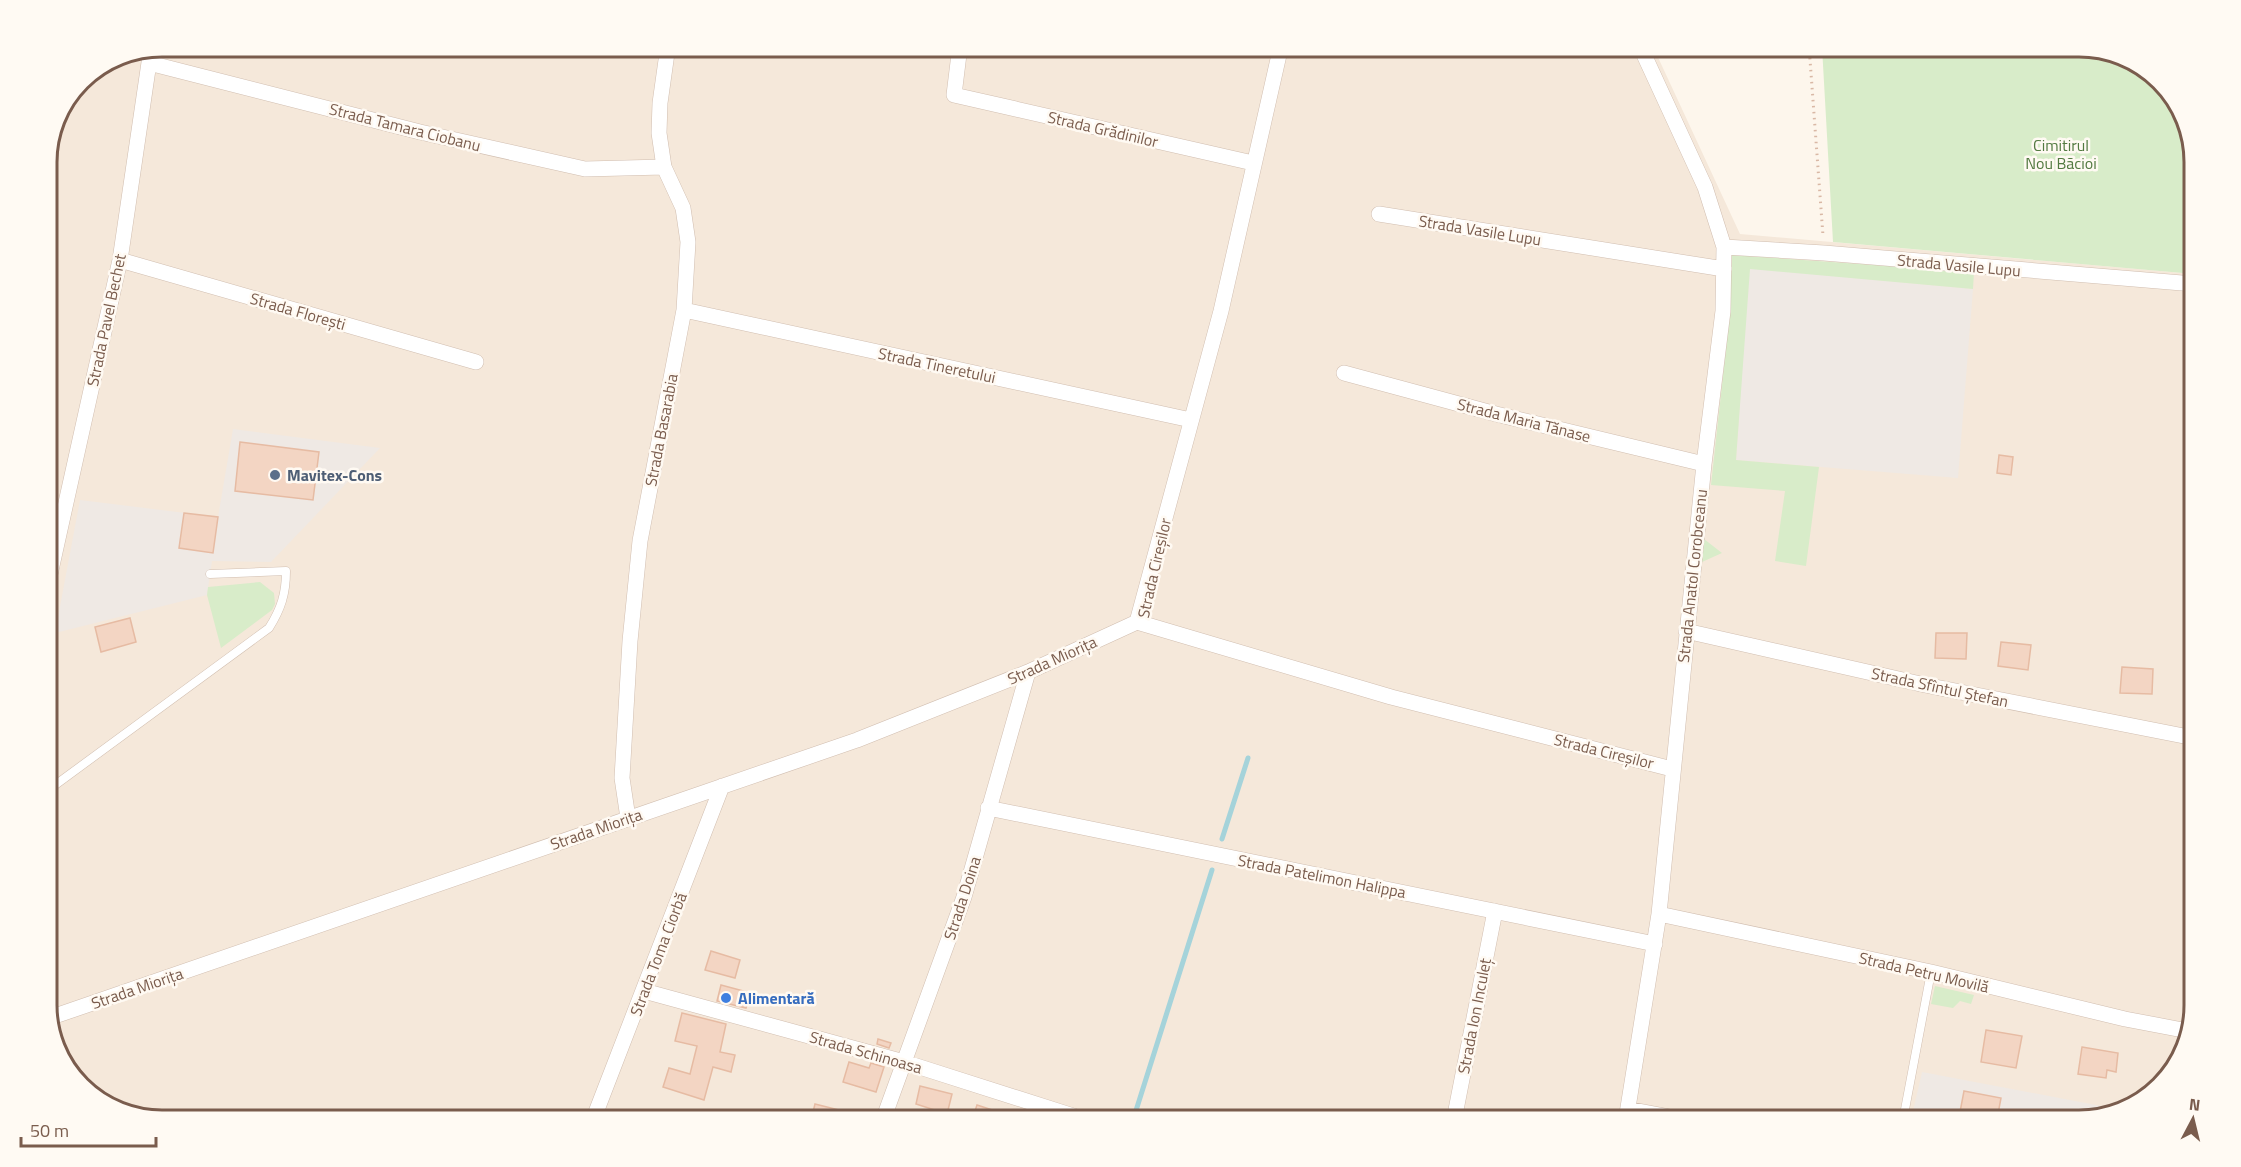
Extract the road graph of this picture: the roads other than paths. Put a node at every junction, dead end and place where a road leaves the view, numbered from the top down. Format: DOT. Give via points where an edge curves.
graph roads {
  1 [pos="154,57"];
  2 [pos="666,57"];
  3 [pos="959,57"];
  4 [pos="1278,57"];
  5 [pos="1645,57"];
  6 [pos="150,58"];
  7 [pos="1253,164"];
  8 [pos="664,166"];
  9 [pos="1379,214"];
  10 [pos="1724,247"];
  11 [pos="120,260"];
  12 [pos="1724,269"];
  13 [pos="2184,283"];
  14 [pos="684,310"];
  15 [pos="476,362"];
  16 [pos="1344,373"];
  17 [pos="1191,420"];
  18 [pos="1704,464"];
  19 [pos="57,543"];
  20 [pos="210,574"];
  21 [pos="1137,622"];
  22 [pos="1686,631"];
  23 [pos="1028,672"];
  24 [pos="2184,736"];
  25 [pos="1672,769"];
  26 [pos="57,784"];
  27 [pos="722,786"];
  28 [pos="988,808"];
  29 [pos="628,818"];
  30 [pos="1495,911"];
  31 [pos="1659,914"];
  32 [pos="1655,944"];
  33 [pos="1931,972"];
  34 [pos="644,992"];
  35 [pos="57,1015"];
  36 [pos="2181,1030"];
  37 [pos="904,1062"];
  38 [pos="597,1110"];
  39 [pos="887,1110"];
  40 [pos="1055,1110"];
  41 [pos="1456,1110"];
  42 [pos="1628,1110"];
  43 [pos="1905,1110"];
  1 -- 8 [label="street, Strada Tamara Ciobanu" via="420,132 585,169"];
  2 -- 8 [label="street, Strada Basarabia" via="658,133"];
  3 -- 7 [label="street, Strada Grădinilor" via="954,95"];
  4 -- 7 [label="street, Strada Cireșilor"];
  5 -- 10 [label="street, Strada Anatol Corobceanu" via="1705,187"];
  6 -- 11 [label="street, Strada Pavel Bechet"];
  7 -- 17 [label="street, Strada Cireșilor" via="1221,311"];
  8 -- 14 [label="street, Strada Basarabia" via="683,208 688,242"];
  9 -- 12 [label="street, Strada Vasile Lupu"];
  10 -- 12 [label="street, Strada Anatol Corobceanu"];
  10 -- 13 [label="street, Strada Vasile Lupu"];
  11 -- 15 [label="street, Strada Florești"];
  11 -- 19 [label="street, Strada Pavel Bechet"];
  12 -- 18 [label="street, Strada Anatol Corobceanu" via="1723,311"];
  14 -- 17 [label="street, Strada Tineretului"];
  14 -- 29 [label="street, Strada Basarabia" via="640,541 622,778"];
  16 -- 18 [label="street, Strada Maria Tănase"];
  17 -- 21 [label="street, Strada Cireșilor"];
  18 -- 22 [label="street, Strada Anatol Corobceanu"];
  20 -- 26 [label="lane" via="286,571 285,594 269,628"];
  21 -- 23 [label="street, Strada Miorița"];
  21 -- 25 [label="street, Strada Cireșilor" via="1391,697"];
  22 -- 24 [label="street, Strada Sfîntul Ștefan" via="1925,685"];
  22 -- 25 [label="street, Strada Anatol Corobceanu"];
  23 -- 27 [label="street, Strada Miorița" via="857,740"];
  23 -- 28 [label="street, Strada Doina"];
  25 -- 31 [label="street, Strada Anatol Corobceanu"];
  27 -- 29 [label="street, Strada Miorița"];
  27 -- 34 [label="street, Strada Toma Ciorbă"];
  28 -- 30 [label="street, Strada Patelimon Halippa"];
  28 -- 37 [label="street, Strada Doina" via="964,897"];
  29 -- 35 [label="street, Strada Miorița"];
  30 -- 32 [label="street, Strada Patelimon Halippa"];
  30 -- 41 [label="street, Strada Ion Inculeț"];
  31 -- 32 [label="street, Strada Anatol Corobceanu"];
  31 -- 33 [label="street, Strada Petru Movilă"];
  32 -- 42 [label="street, Strada Anatol Corobceanu"];
  33 -- 36 [label="street, Strada Petru Movilă"];
  33 -- 43 [label="lane"];
  34 -- 37 [label="street, Strada Schinoasa"];
  34 -- 38 [label="street, Strada Toma Ciorbă"];
  37 -- 39 [label="street, Strada Doina"];
  37 -- 40 [label="street, Strada Schinoasa"];
}
